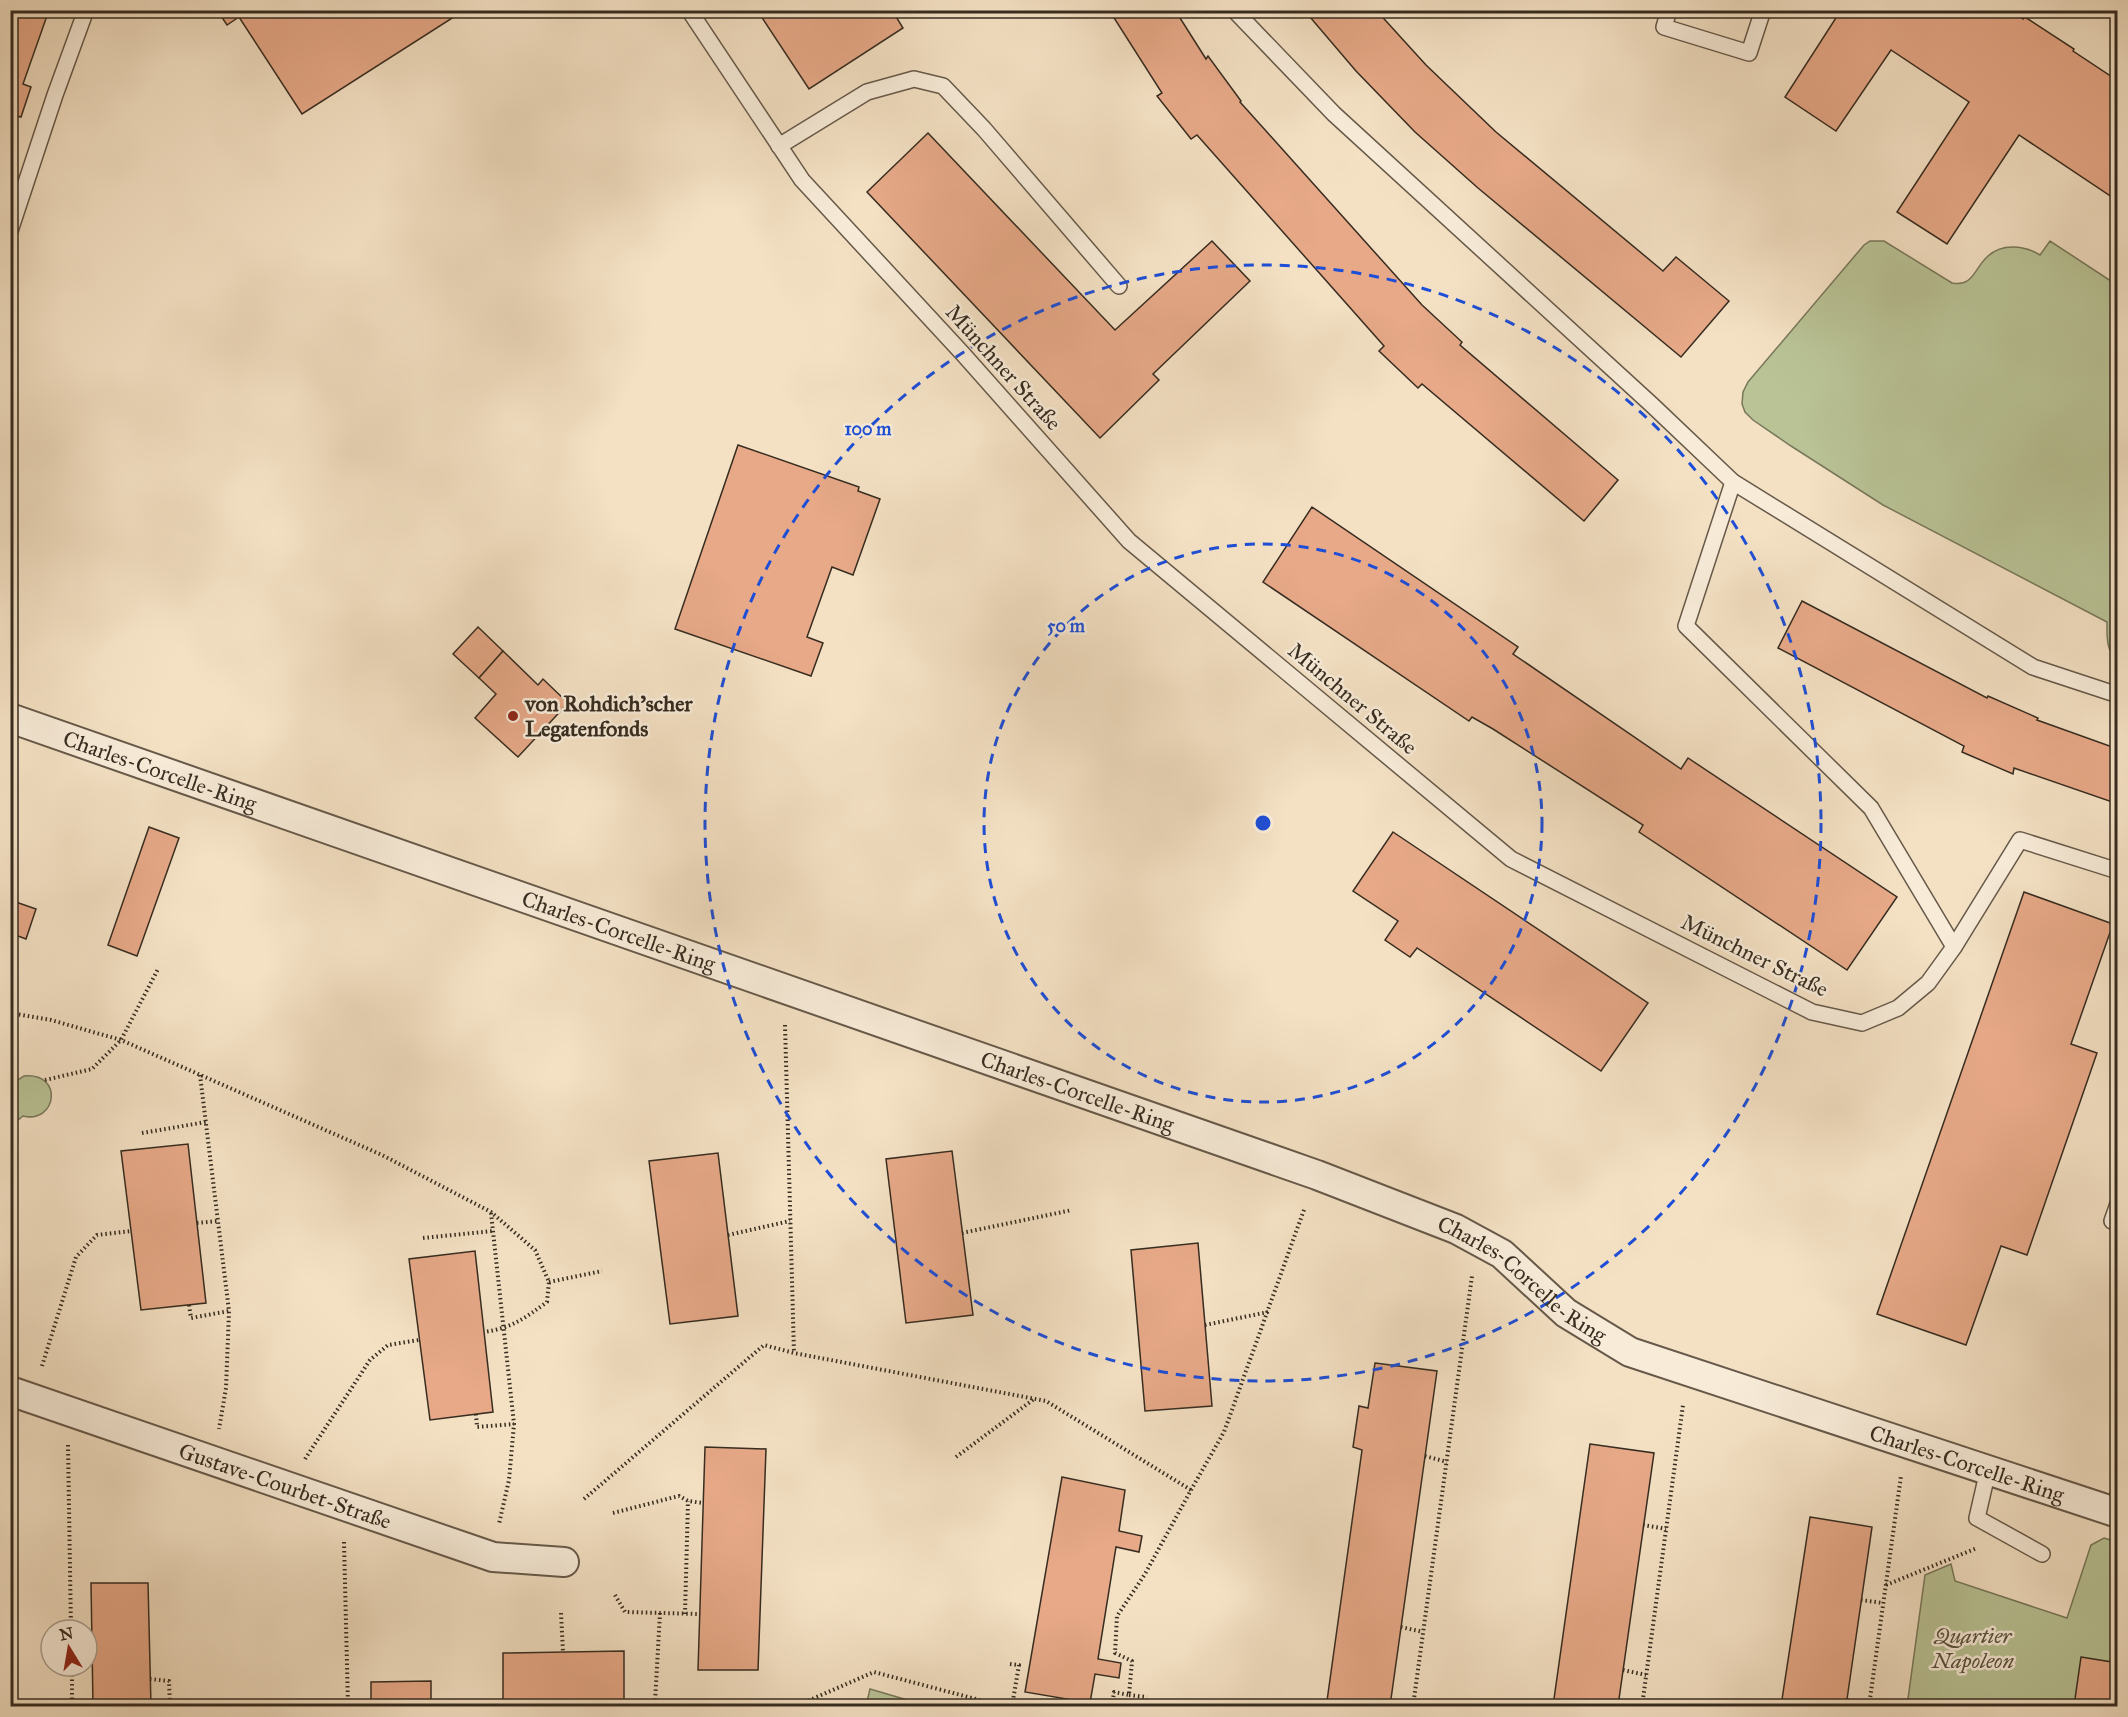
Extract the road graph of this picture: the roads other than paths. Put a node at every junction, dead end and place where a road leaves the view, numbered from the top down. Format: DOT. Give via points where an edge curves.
graph roads {
  1 [pos="86,10"];
  2 [pos="689,10"];
  3 [pos="1234,10"];
  4 [pos="1669,10"];
  5 [pos="1763,10"];
  6 [pos="779,146"];
  7 [pos="10,231"];
  8 [pos="1119,286"];
  9 [pos="1733,482"];
  10 [pos="2118,695"];
  11 [pos="10,718"];
  12 [pos="2118,871"];
  13 [pos="1954,947"];
  14 [pos="2118,1204"];
  15 [pos="2118,1223"];
  16 [pos="10,1391"];
  17 [pos="1988,1470"];
  18 [pos="2114,1511"];
  19 [pos="2042,1554"];
  20 [pos="564,1562"];
  1 -- 7 [label="lane"];
  2 -- 6 [label="lane, Münchner Straße"];
  3 -- 9 [label="lane" via="1334,114"];
  4 -- 5 [label="lane" via="1664,27 1749,53"];
  6 -- 8 [label="lane" via="867,92 914,79 943,86"];
  6 -- 13 [label="lane, Münchner Straße" via="802,180 1129,541 1511,859 1812,1012 1862,1023 1898,1008 1928,982"];
  9 -- 10 [label="lane" via="2033,667"];
  9 -- 13 [label="lane" via="1686,626 1871,808"];
  11 -- 17 [label="street, Charles-Corcelle-Ring" via="1317,1175 1456,1229 1502,1254 1566,1313 1629,1352"];
  12 -- 13 [label="lane, Münchner Straße" via="2020,840"];
  14 -- 15 [label="lane" via="2112,1221"];
  16 -- 20 [label="street, Gustave-Courbet-Straße" via="493,1557"];
  17 -- 18 [label="street, Charles-Corcelle-Ring"];
  17 -- 19 [label="lane" via="1977,1518"];
}
